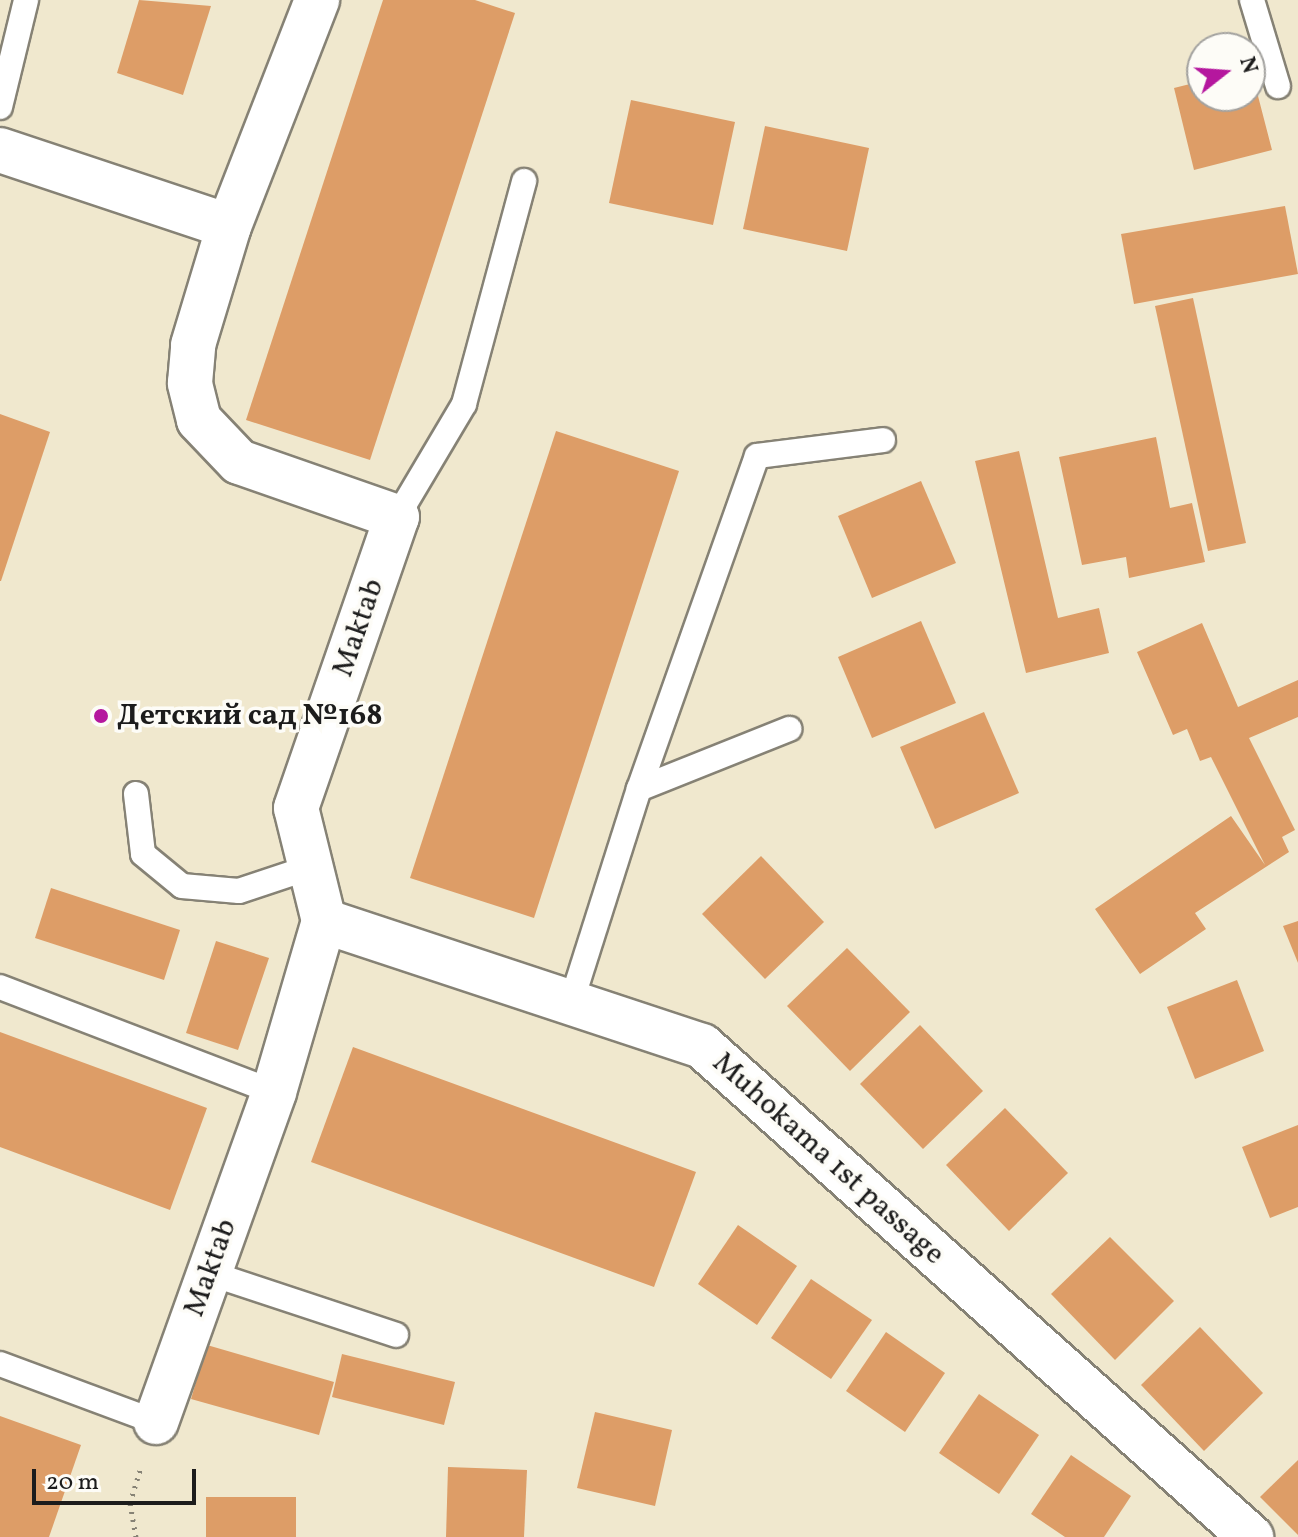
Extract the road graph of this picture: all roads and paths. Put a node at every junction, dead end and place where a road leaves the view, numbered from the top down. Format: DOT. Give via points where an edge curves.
graph roads {
  1 [pos="26,0"];
  2 [pos="317,0"];
  3 [pos="1252,0"];
  4 [pos="1278,86"];
  5 [pos="0,107"];
  6 [pos="0,150"];
  7 [pos="524,181"];
  8 [pos="229,226"];
  9 [pos="883,440"];
  10 [pos="397,517"];
  11 [pos="789,729"];
  12 [pos="639,789"];
  13 [pos="136,794"];
  14 [pos="311,867"];
  15 [pos="324,921"];
  16 [pos="0,987"];
  17 [pos="571,1003"];
  18 [pos="274,1092"];
  19 [pos="209,1273"];
  20 [pos="396,1335"];
  21 [pos="0,1364"];
  22 [pos="156,1422"];
  23 [pos="136,1537"];
  24 [pos="1251,1537"];
  1 -- 5 [label="lane"];
  2 -- 8 [label="street"];
  3 -- 4 [label="lane"];
  6 -- 8 [label="street"];
  7 -- 10 [label="lane" via="464,404"];
  8 -- 10 [label="street" via="193,345 199,420 222,449 256,472"];
  9 -- 12 [label="lane" via="757,456"];
  10 -- 14 [label="street, Maktab" via="296,808"];
  11 -- 12 [label="lane"];
  12 -- 17 [label="lane"];
  13 -- 14 [label="lane" via="143,854 182,886 239,891"];
  14 -- 15 [label="street, Maktab"];
  15 -- 17 [label="street, Muhokama 1st passage"];
  15 -- 18 [label="street, Maktab"];
  16 -- 18 [label="lane"];
  17 -- 24 [label="street, Muhokama 1st passage" via="702,1046"];
  18 -- 19 [label="street, Maktab"];
  19 -- 20 [label="lane"];
  19 -- 22 [label="street, Maktab"];
  21 -- 22 [label="lane"];
  22 -- 23 [label="path" via="130,1503"];
}
